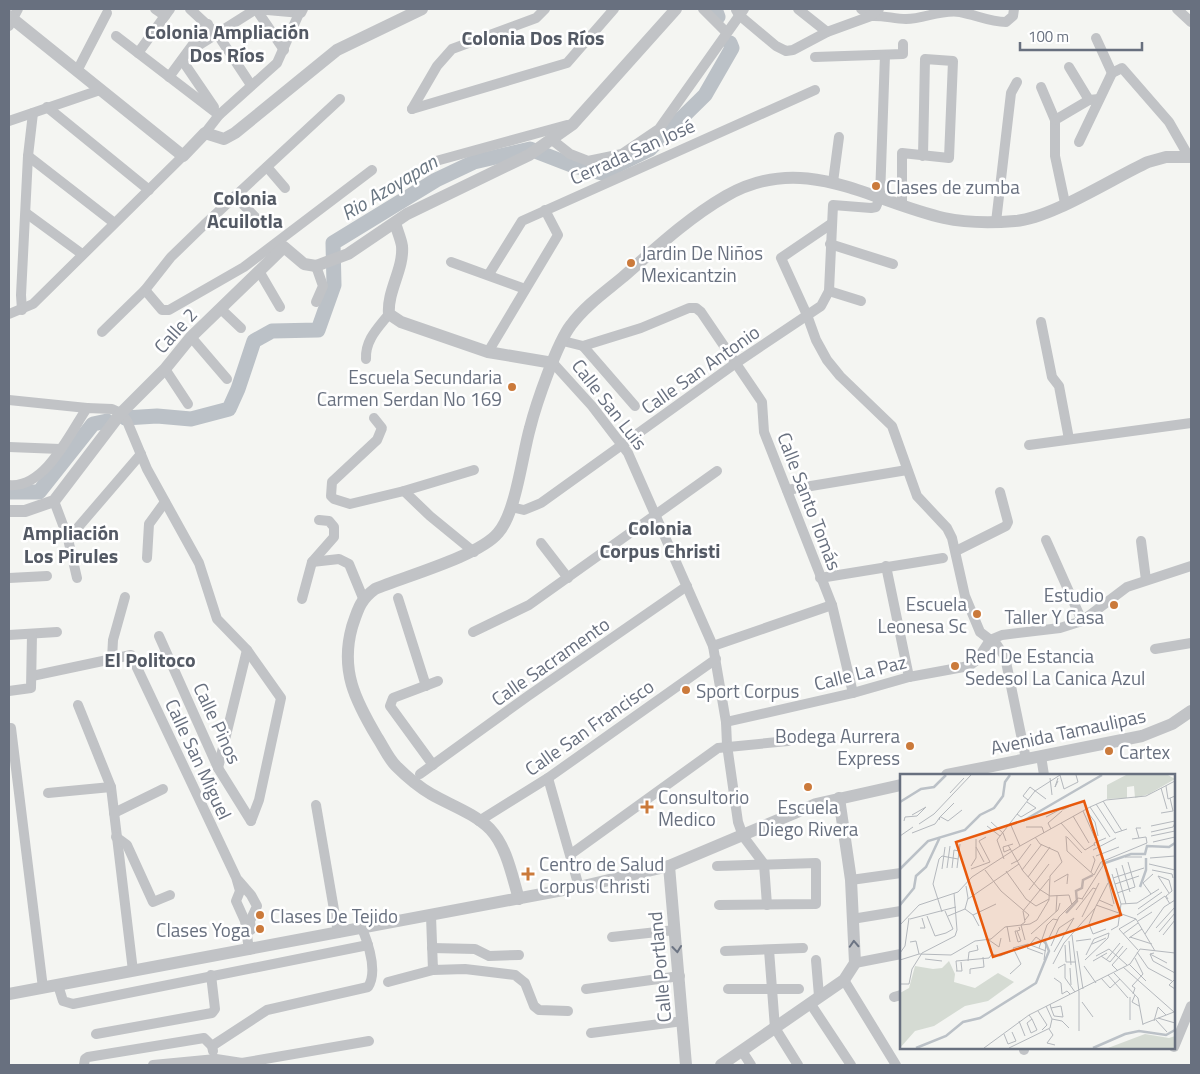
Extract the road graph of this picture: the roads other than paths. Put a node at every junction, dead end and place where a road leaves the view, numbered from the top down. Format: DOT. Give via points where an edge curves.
graph roads {
  1 [pos="154,9"];
  2 [pos="190,9"];
  3 [pos="256,9"];
  4 [pos="403,9"];
  5 [pos="422,9"];
  6 [pos="544,9"];
  7 [pos="614,9"];
  8 [pos="676,9"];
  9 [pos="703,9"];
  10 [pos="798,9"];
  11 [pos="861,9"];
  12 [pos="879,9"];
  13 [pos="1014,9"];
  14 [pos="1177,9"];
  15 [pos="301,10"];
  16 [pos="739,11"];
  17 [pos="167,12"];
  18 [pos="107,13"];
  19 [pos="871,16"];
  20 [pos="12,17"];
  21 [pos="1191,22"];
  22 [pos="208,24"];
  23 [pos="385,25"];
  24 [pos="726,32"];
  25 [pos="827,32"];
  26 [pos="218,35"];
  27 [pos="116,36"];
  28 [pos="1096,38"];
  29 [pos="903,49"];
  30 [pos="284,50"];
  31 [pos="138,53"];
  32 [pos="885,55"];
  33 [pos="185,56"];
  34 [pos="815,57"];
  35 [pos="1069,66"];
  36 [pos="77,71"];
  37 [pos="1116,71"];
  38 [pos="169,76"];
  39 [pos="1017,82"];
  40 [pos="251,85"];
  41 [pos="1041,87"];
  42 [pos="100,90"];
  43 [pos="814,90"];
  44 [pos="340,99"];
  45 [pos="1094,100"];
  46 [pos="47,107"];
  47 [pos="33,113"];
  48 [pos="219,115"];
  49 [pos="1055,120"];
  50 [pos="9,122"];
  51 [pos="573,124"];
  52 [pos="205,133"];
  53 [pos="839,137"];
  54 [pos="548,141"];
  55 [pos="1079,142"];
  56 [pos="28,156"];
  57 [pos="182,156"];
  58 [pos="923,156"];
  59 [pos="1190,157"];
  60 [pos="436,160"];
  61 [pos="267,167"];
  62 [pos="372,170"];
  63 [pos="832,182"];
  64 [pos="285,188"];
  65 [pos="149,190"];
  66 [pos="235,196"];
  67 [pos="880,197"];
  68 [pos="1065,203"];
  69 [pos="902,205"];
  70 [pos="545,210"];
  71 [pos="26,214"];
  72 [pos="257,219"];
  73 [pos="114,222"];
  74 [pos="996,222"];
  75 [pos="394,223"];
  76 [pos="831,224"];
  77 [pos="282,244"];
  78 [pos="830,244"];
  79 [pos="82,254"];
  80 [pos="451,262"];
  81 [pos="893,264"];
  82 [pos="319,265"];
  83 [pos="259,272"];
  84 [pos="490,274"];
  85 [pos="526,289"];
  86 [pos="145,290"];
  87 [pos="829,291"];
  88 [pos="861,301"];
  89 [pos="316,302"];
  90 [pos="280,306"];
  91 [pos="221,309"];
  92 [pos="22,310"];
  93 [pos="9,314"];
  94 [pos="389,314"];
  95 [pos="807,314"];
  96 [pos="1041,322"];
  97 [pos="241,328"];
  98 [pos="102,332"];
  99 [pos="190,337"];
  100 [pos="563,341"];
  101 [pos="583,346"];
  102 [pos="488,352"];
  103 [pos="366,359"];
  104 [pos="553,363"];
  105 [pos="736,363"];
  106 [pos="165,369"];
  107 [pos="227,379"];
  108 [pos="9,400"];
  109 [pos="188,404"];
  110 [pos="635,406"];
  111 [pos="86,408"];
  112 [pos="121,413"];
  113 [pos="374,418"];
  114 [pos="1191,423"];
  115 [pos="1069,439"];
  116 [pos="1029,445"];
  117 [pos="622,446"];
  118 [pos="9,448"];
  119 [pos="60,449"];
  120 [pos="141,454"];
  121 [pos="474,470"];
  122 [pos="907,470"];
  123 [pos="717,471"];
  124 [pos="9,485"];
  125 [pos="786,490"];
  126 [pos="404,491"];
  127 [pos="1000,492"];
  128 [pos="54,501"];
  129 [pos="165,502"];
  130 [pos="511,507"];
  131 [pos="9,511"];
  132 [pos="657,514"];
  133 [pos="319,520"];
  134 [pos="63,525"];
  135 [pos="1046,540"];
  136 [pos="1141,541"];
  137 [pos="541,543"];
  138 [pos="956,551"];
  139 [pos="474,552"];
  140 [pos="147,558"];
  141 [pos="943,558"];
  142 [pos="312,562"];
  143 [pos="886,566"];
  144 [pos="1191,566"];
  145 [pos="47,576"];
  146 [pos="9,578"];
  147 [pos="77,578"];
  148 [pos="568,578"];
  149 [pos="820,578"];
  150 [pos="1146,580"];
  151 [pos="687,586"];
  152 [pos="125,597"];
  153 [pos="363,598"];
  154 [pos="398,598"];
  155 [pos="302,599"];
  156 [pos="832,605"];
  157 [pos="1082,621"];
  158 [pos="57,632"];
  159 [pos="473,632"];
  160 [pos="32,634"];
  161 [pos="9,635"];
  162 [pos="159,636"];
  163 [pos="990,640"];
  164 [pos="1191,643"];
  165 [pos="713,646"];
  166 [pos="1155,648"];
  167 [pos="247,650"];
  168 [pos="112,659"];
  169 [pos="716,659"];
  170 [pos="32,676"];
  171 [pos="909,677"];
  172 [pos="438,681"];
  173 [pos="426,686"];
  174 [pos="9,691"];
  175 [pos="852,693"];
  176 [pos="78,706"];
  177 [pos="1191,711"];
  178 [pos="726,722"];
  179 [pos="11,728"];
  180 [pos="788,741"];
  181 [pos="727,745"];
  182 [pos="1041,756"];
  183 [pos="1026,759"];
  184 [pos="433,765"];
  185 [pos="218,768"];
  186 [pos="420,774"];
  187 [pos="952,774"];
  188 [pos="1044,774"];
  189 [pos="548,778"];
  190 [pos="900,785"];
  191 [pos="111,787"];
  192 [pos="163,789"];
  193 [pos="48,792"];
  194 [pos="839,798"];
  195 [pos="316,805"];
  196 [pos="114,813"];
  197 [pos="479,820"];
  198 [pos="116,836"];
  199 [pos="743,836"];
  200 [pos="571,854"];
  201 [pos="764,864"];
  202 [pos="669,866"];
  203 [pos="717,866"];
  204 [pos="900,874"];
  205 [pos="236,878"];
  206 [pos="851,880"];
  207 [pos="579,887"];
  208 [pos="170,895"];
  209 [pos="240,895"];
  210 [pos="251,895"];
  211 [pos="519,899"];
  212 [pos="719,905"];
  213 [pos="767,905"];
  214 [pos="900,911"];
  215 [pos="431,916"];
  216 [pos="852,919"];
  217 [pos="247,921"];
  218 [pos="362,928"];
  219 [pos="675,930"];
  220 [pos="338,932"];
  221 [pos="612,937"];
  222 [pos="368,945"];
  223 [pos="432,948"];
  224 [pos="803,948"];
  225 [pos="252,950"];
  226 [pos="769,950"];
  227 [pos="724,951"];
  228 [pos="900,954"];
  229 [pos="519,955"];
  230 [pos="816,960"];
  231 [pos="855,963"];
  232 [pos="433,970"];
  233 [pos="133,971"];
  234 [pos="211,975"];
  235 [pos="680,976"];
  236 [pos="844,980"];
  237 [pos="388,982"];
  238 [pos="58,985"];
  239 [pos="43,988"];
  240 [pos="586,989"];
  241 [pos="728,989"];
  242 [pos="771,989"];
  243 [pos="799,989"];
  244 [pos="9,991"];
  245 [pos="814,1000"];
  246 [pos="1191,1006"];
  247 [pos="568,1011"];
  248 [pos="683,1021"];
  249 [pos="775,1028"];
  250 [pos="591,1033"];
  251 [pos="96,1034"];
  252 [pos="369,1041"];
  253 [pos="1175,1045"];
  254 [pos="212,1046"];
  255 [pos="742,1051"];
  256 [pos="216,1059"];
  257 [pos="84,1065"];
  258 [pos="154,1065"];
  259 [pos="686,1065"];
  260 [pos="721,1065"];
  261 [pos="751,1065"];
  262 [pos="798,1065"];
  263 [pos="851,1065"];
  264 [pos="896,1065"];
  1 -- 17 [label="street"];
  2 -- 22 [label="street"];
  3 -- 15 [label="street"];
  3 -- 26 [label="street"];
  3 -- 30 [label="street"];
  4 -- 23 [label="street"];
  5 -- 23 [label="street"];
  6 -- 7 [label="street" via="536,18 452,49 437,66 412,109 566,63"];
  8 -- 51 [label="street"];
  9 -- 24 [label="street"];
  10 -- 25 [label="street"];
  11 -- 19 [label="street"];
  12 -- 19 [label="street"];
  13 -- 19 [label="street" via="1013,16 1006,22 992,22 959,12 906,19"];
  14 -- 21 [label="street"];
  15 -- 30 [label="street"];
  16 -- 24 [label="street"];
  16 -- 25 [label="street" via="780,50 793,50"];
  17 -- 31 [label="street"];
  18 -- 36 [label="street"];
  19 -- 25 [label="street"];
  20 -- 36 [label="street"];
  22 -- 26 [label="street"];
  22 -- 33 [label="street"];
  23 -- 52 [label="street" via="336,50 224,139"];
  24 -- 54 [label="street" via="659,129 622,154 588,161"];
  26 -- 33 [label="street"];
  26 -- 40 [label="street"];
  27 -- 31 [label="street"];
  28 -- 37 [label="street"];
  29 -- 32 [label="street"];
  30 -- 40 [label="street" via="277,63"];
  31 -- 38 [label="street"];
  32 -- 34 [label="street"];
  32 -- 67 [label="street"];
  33 -- 38 [label="street"];
  33 -- 48 [label="street"];
  35 -- 45 [label="street"];
  36 -- 42 [label="street"];
  37 -- 45 [label="street"];
  37 -- 59 [label="street" via="1126,70 1169,122"];
  38 -- 48 [label="street"];
  39 -- 74 [label="street" via="1011,93"];
  40 -- 48 [label="street"];
  41 -- 49 [label="street"];
  42 -- 46 [label="street"];
  42 -- 57 [label="street"];
  43 -- 70 [label="street, Cerrada San José"];
  44 -- 61 [label="street"];
  45 -- 49 [label="street"];
  45 -- 55 [label="street"];
  46 -- 47 [label="street"];
  46 -- 65 [label="street"];
  47 -- 50 [label="street"];
  47 -- 56 [label="street"];
  48 -- 52 [label="street"];
  49 -- 68 [label="street" via="1054,156"];
  51 -- 54 [label="street"];
  51 -- 60 [label="street"];
  52 -- 57 [label="street"];
  53 -- 63 [label="street"];
  54 -- 75 [label="street" via="529,155 406,214"];
  56 -- 71 [label="street"];
  56 -- 73 [label="street"];
  57 -- 65 [label="street"];
  58 -- 58 [label="street" via="925,59 953,61 948,158"];
  58 -- 69 [label="street" via="902,153"];
  59 -- 68 [label="street" via="1148,162"];
  61 -- 64 [label="street"];
  61 -- 66 [label="street"];
  62 -- 77 [label="street"];
  63 -- 67 [label="street"];
  63 -- 100 [label="street" via="779,178 729,194 691,218 595,301 569,326"];
  65 -- 73 [label="street"];
  66 -- 72 [label="street"];
  66 -- 86 [label="street" via="171,257"];
  67 -- 69 [label="street"];
  67 -- 76 [label="street" via="876,207 871,208 833,205"];
  68 -- 74 [label="street" via="1041,215 1019,221"];
  69 -- 74 [label="street" via="944,218"];
  70 -- 84 [label="street, Cerrada San José" via="522,221"];
  70 -- 85 [label="street" via="558,235"];
  71 -- 79 [label="street"];
  71 -- 92 [label="street"];
  73 -- 79 [label="street"];
  75 -- 82 [label="street" via="348,254"];
  75 -- 94 [label="street" via="402,246 388,305"];
  76 -- 78 [label="street"];
  76 -- 95 [label="street" via="781,258"];
  77 -- 82 [label="street" via="298,262"];
  77 -- 83 [label="street, Calle 2"];
  77 -- 86 [label="street" via="166,311"];
  78 -- 81 [label="street"];
  78 -- 87 [label="street"];
  79 -- 92 [label="street" via="33,304"];
  80 -- 84 [label="street"];
  82 -- 89 [label="street" via="323,286"];
  83 -- 90 [label="street"];
  83 -- 91 [label="street, Calle 2"];
  84 -- 85 [label="street"];
  85 -- 102 [label="street"];
  86 -- 98 [label="street"];
  87 -- 88 [label="street"];
  87 -- 95 [label="street, Calle San Antonio" via="821,306"];
  91 -- 97 [label="street"];
  91 -- 99 [label="street, Calle 2"];
  92 -- 93 [label="street"];
  94 -- 102 [label="street, Calle San Luis" via="400,322"];
  94 -- 103 [label="street" via="366,348"];
  95 -- 105 [label="street, Calle San Antonio"];
  95 -- 122 [label="street" via="827,360 892,426"];
  96 -- 115 [label="street" via="1052,377 1059,386"];
  99 -- 106 [label="street, Calle 2"];
  99 -- 107 [label="street"];
  100 -- 101 [label="street"];
  100 -- 104 [label="street"];
  101 -- 105 [label="street, Calle Santo Tomás" via="696,308"];
  101 -- 110 [label="street"];
  102 -- 104 [label="street, Calle San Luis"];
  104 -- 117 [label="street, Calle San Luis"];
  104 -- 130 [label="street" via="531,422"];
  105 -- 117 [label="street, Calle San Antonio"];
  105 -- 125 [label="street, Calle Santo Tomás" via="762,402 764,432"];
  106 -- 109 [label="street"];
  106 -- 112 [label="street, Calle 2"];
  108 -- 111 [label="street"];
  111 -- 112 [label="street" via="101,407"];
  111 -- 119 [label="street"];
  112 -- 120 [label="street"];
  112 -- 128 [label="street, Calle 2"];
  113 -- 126 [label="street" via="382,428 378,440 332,482 331,496 350,504"];
  114 -- 115 [label="street"];
  115 -- 116 [label="street"];
  117 -- 130 [label="street, Calle San Antonio" via="541,503 524,510"];
  117 -- 132 [label="street, Calle San Luis"];
  118 -- 119 [label="street"];
  119 -- 124 [label="street" via="43,472 18,486"];
  120 -- 129 [label="street"];
  120 -- 147 [label="street" via="68,539"];
  121 -- 126 [label="street"];
  122 -- 125 [label="street"];
  122 -- 138 [label="street" via="917,496 947,528"];
  123 -- 132 [label="street"];
  125 -- 149 [label="street, Calle Santo Tomás"];
  126 -- 139 [label="street"];
  127 -- 138 [label="street" via="1008,522 1006,526"];
  128 -- 131 [label="street" via="25,511"];
  128 -- 134 [label="street"];
  129 -- 140 [label="street" via="149,524"];
  129 -- 167 [label="street" via="199,563 218,618"];
  130 -- 139 [label="street" via="507,521 498,533"];
  132 -- 148 [label="street"];
  132 -- 151 [label="street, Calle San Luis"];
  133 -- 142 [label="street" via="329,521 334,528 334,537"];
  135 -- 157 [label="street"];
  136 -- 150 [label="street"];
  137 -- 148 [label="street"];
  138 -- 163 [label="street" via="965,596 980,632"];
  139 -- 153 [label="street" via="375,589"];
  141 -- 143 [label="street"];
  142 -- 153 [label="street" via="345,561"];
  142 -- 155 [label="street"];
  143 -- 149 [label="street"];
  143 -- 171 [label="street"];
  144 -- 150 [label="street"];
  145 -- 146 [label="street"];
  148 -- 159 [label="street" via="506,618"];
  149 -- 156 [label="street, Calle Santo Tomás"];
  150 -- 157 [label="street" via="1127,587"];
  151 -- 165 [label="street, Calle San Luis"];
  151 -- 184 [label="street, Calle Sacramento"];
  152 -- 168 [label="street" via="113,640"];
  153 -- 197 [label="street" via="348,640 346,665 364,715 394,765 430,794"];
  154 -- 173 [label="street"];
  156 -- 165 [label="street"];
  156 -- 175 [label="street, Calle Santo Tomás"];
  157 -- 163 [label="street"];
  158 -- 160 [label="street"];
  160 -- 161 [label="street"];
  160 -- 170 [label="street"];
  162 -- 185 [label="street, Calle Pinos"];
  163 -- 171 [label="street, Calle La Paz" via="973,664"];
  163 -- 183 [label="street" via="1005,657"];
  164 -- 166 [label="street"];
  165 -- 169 [label="street, Calle San Luis"];
  167 -- 185 [label="street"];
  167 -- 185 [label="street, Calle Pinos" via="281,698 259,800 251,821"];
  168 -- 170 [label="street"];
  168 -- 205 [label="street, Calle San Miguel" via="131,655"];
  169 -- 178 [label="street, Calle San Luis"];
  169 -- 189 [label="street, Calle San Francisco"];
  170 -- 174 [label="street" via="31,688"];
  171 -- 175 [label="street, Calle La Paz"];
  172 -- 173 [label="street"];
  173 -- 184 [label="street" via="393,698 390,706"];
  175 -- 178 [label="street, Calle La Paz"];
  176 -- 191 [label="street"];
  177 -- 182 [label="street, Avenida Tamaulipas" via="1157,732"];
  178 -- 181 [label="street, Calle San Luis"];
  179 -- 239 [label="street"];
  180 -- 181 [label="street"];
  181 -- 199 [label="street, Calle San Luis" via="738,822"];
  181 -- 200 [label="street" via="718,748"];
  182 -- 183 [label="street, Avenida Tamaulipas"];
  182 -- 188 [label="street"];
  183 -- 187 [label="street, Avenida Tamaulipas"];
  184 -- 186 [label="street, Calle Sacramento"];
  189 -- 197 [label="street, Calle San Francisco"];
  189 -- 200 [label="street"];
  190 -- 194 [label="street"];
  191 -- 193 [label="street"];
  191 -- 196 [label="street"];
  192 -- 196 [label="street"];
  194 -- 199 [label="street" via="785,816"];
  194 -- 206 [label="street"];
  195 -- 220 [label="street"];
  196 -- 198 [label="street"];
  197 -- 211 [label="street" via="498,840"];
  198 -- 208 [label="street" via="127,845 153,902"];
  198 -- 233 [label="street"];
  199 -- 201 [label="street"];
  199 -- 202 [label="street"];
  200 -- 207 [label="street"];
  201 -- 203 [label="street"];
  201 -- 213 [label="street"];
  201 -- 213 [label="street" via="816,863 816,904"];
  202 -- 207 [label="street"];
  202 -- 219 [label="street, Calle Portland"];
  204 -- 206 [label="street"];
  205 -- 209 [label="street, Calle San Miguel"];
  205 -- 210 [label="street, Calle San Miguel"];
  206 -- 216 [label="street"];
  207 -- 211 [label="street"];
  209 -- 210 [label="street"];
  209 -- 217 [label="street, Calle San Miguel" via="236,901"];
  210 -- 217 [label="street, Calle San Miguel" via="257,906"];
  211 -- 215 [label="street"];
  212 -- 213 [label="street"];
  214 -- 216 [label="street"];
  215 -- 218 [label="street"];
  215 -- 223 [label="street"];
  231 -- 216 [label="street, one-way"];
  217 -- 225 [label="street, Calle San Miguel"];
  218 -- 220 [label="street"];
  218 -- 222 [label="street"];
  219 -- 221 [label="street"];
  219 -- 235 [label="street, Calle Portland, one-way"];
  220 -- 225 [label="street"];
  222 -- 234 [label="street"];
  222 -- 254 [label="street" via="372,977 368,987 267,1010"];
  223 -- 229 [label="street" via="475,950 489,956"];
  223 -- 232 [label="street"];
  224 -- 226 [label="street"];
  225 -- 233 [label="street"];
  226 -- 227 [label="street"];
  226 -- 242 [label="street"];
  228 -- 231 [label="street"];
  230 -- 245 [label="street"];
  231 -- 236 [label="street"];
  232 -- 237 [label="street"];
  232 -- 247 [label="street" via="465,969 514,976 525,983 534,1006 539,1010"];
  233 -- 238 [label="street"];
  234 -- 238 [label="street" via="73,1004 62,1001"];
  234 -- 251 [label="street" via="215,1009 212,1014"];
  235 -- 240 [label="street"];
  235 -- 248 [label="street, Calle Portland"];
  236 -- 245 [label="street"];
  236 -- 264 [label="street"];
  238 -- 239 [label="street"];
  239 -- 244 [label="street"];
  241 -- 242 [label="street"];
  242 -- 243 [label="street"];
  242 -- 249 [label="street"];
  245 -- 249 [label="street"];
  245 -- 263 [label="street"];
  246 -- 253 [label="street"];
  248 -- 250 [label="street"];
  248 -- 259 [label="street, Calle Portland"];
  249 -- 255 [label="street"];
  249 -- 262 [label="street"];
  252 -- 256 [label="street" via="242,1063"];
  254 -- 256 [label="street"];
  254 -- 257 [label="street" via="204,1038 88,1057"];
  255 -- 260 [label="street"];
  255 -- 261 [label="street"];
  256 -- 258 [label="street"];
}
